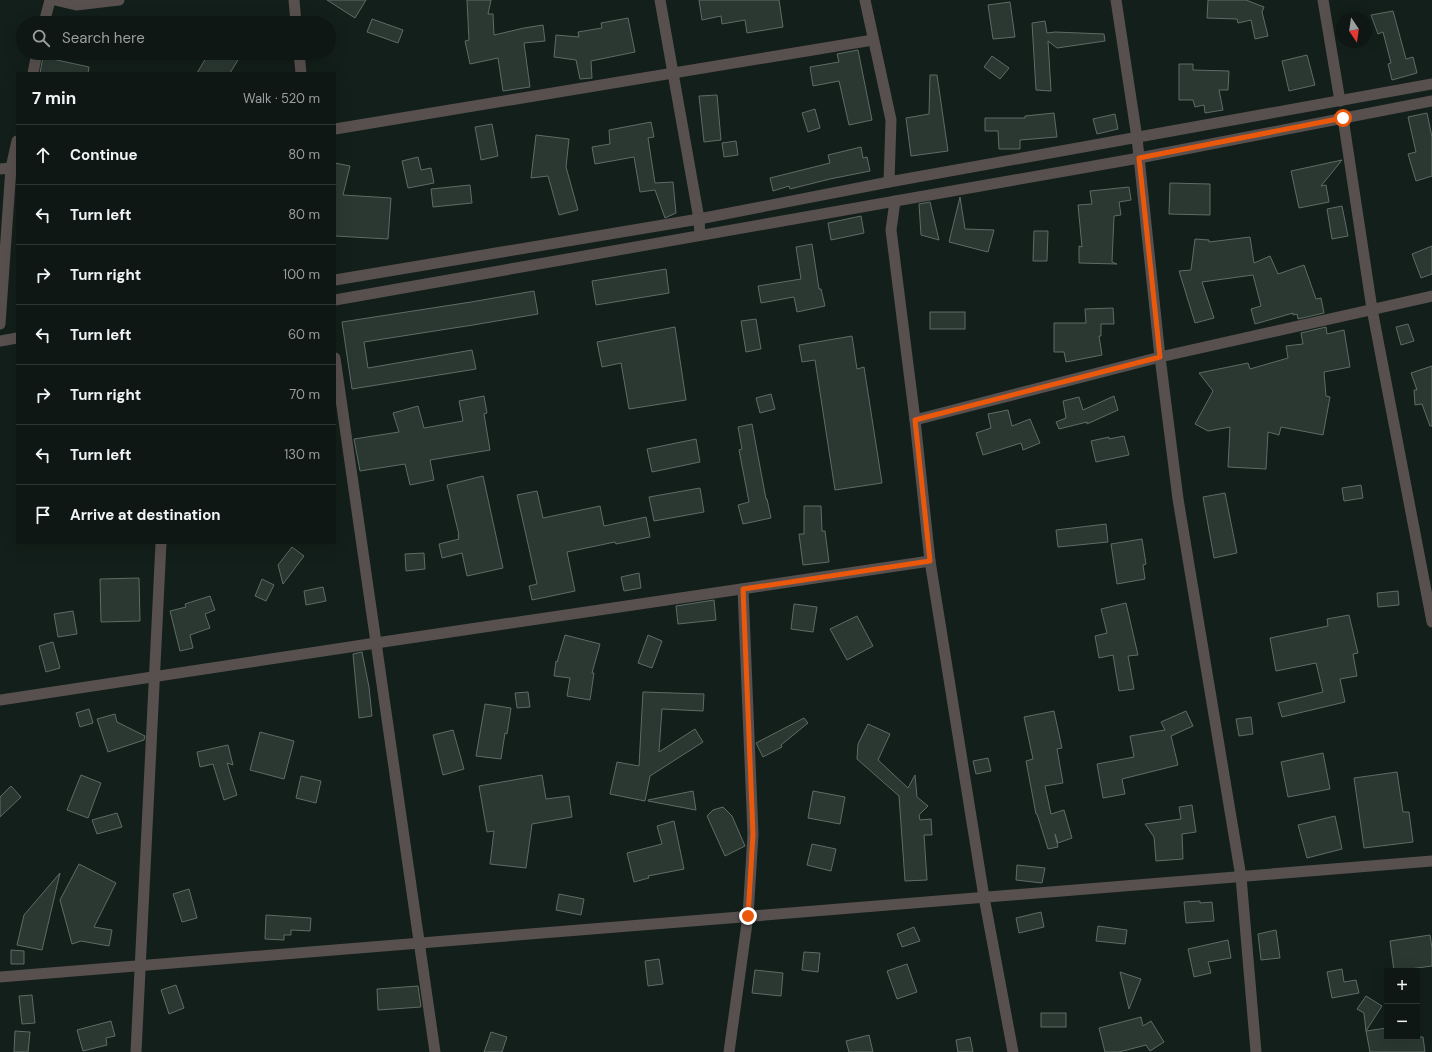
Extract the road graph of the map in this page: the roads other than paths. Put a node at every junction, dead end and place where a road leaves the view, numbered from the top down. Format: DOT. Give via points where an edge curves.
graph roads {
  1 [pos="50,0"];
  2 [pos="55,0"];
  3 [pos="119,0"];
  4 [pos="294,0"];
  5 [pos="660,0"];
  6 [pos="865,0"];
  7 [pos="1116,0"];
  8 [pos="1323,0"];
  9 [pos="46,16"];
  10 [pos="295,16"];
  11 [pos="873,40"];
  12 [pos="36,60"];
  13 [pos="300,60"];
  14 [pos="33,72"];
  15 [pos="301,72"];
  16 [pos="673,73"];
  17 [pos="1432,84"];
  18 [pos="1340,101"];
  19 [pos="1432,101"];
  20 [pos="1343,118"];
  21 [pos="336,130"];
  22 [pos="1137,138"];
  23 [pos="16,144"];
  24 [pos="1139,158"];
  25 [pos="9,168"];
  26 [pos="889,182"];
  27 [pos="895,201"];
  28 [pos="698,219"];
  29 [pos="700,235"];
  30 [pos="336,280"];
  31 [pos="1432,296"];
  32 [pos="336,300"];
  33 [pos="1372,309"];
  34 [pos="0,324"];
  35 [pos="16,338"];
  36 [pos="0,341"];
  37 [pos="16,346"];
  38 [pos="0,347"];
  39 [pos="1160,357"];
  40 [pos="336,365"];
  41 [pos="915,420"];
  42 [pos="161,544"];
  43 [pos="930,561"];
  44 [pos="743,589"];
  45 [pos="1432,622"];
  46 [pos="376,643"];
  47 [pos="155,677"];
  48 [pos="0,700"];
  49 [pos="1432,861"];
  50 [pos="1241,877"];
  51 [pos="984,897"];
  52 [pos="748,916"];
  53 [pos="420,944"];
  54 [pos="140,966"];
  55 [pos="0,977"];
  56 [pos="136,1052"];
  57 [pos="435,1052"];
  58 [pos="729,1052"];
  59 [pos="1013,1052"];
  60 [pos="1256,1052"];
  1 -- 9 [label="street"];
  2 -- 3 [label="street" via="76,5"];
  4 -- 10 [label="street"];
  5 -- 16 [label="street"];
  6 -- 11 [label="street"];
  7 -- 22 [label="street"];
  8 -- 18 [label="street"];
  11 -- 16 [label="street"];
  11 -- 26 [label="street" via="891,120"];
  12 -- 14 [label="street"];
  13 -- 15 [label="street"];
  16 -- 21 [label="street"];
  16 -- 28 [label="street"];
  17 -- 18 [label="street"];
  18 -- 22 [label="street"];
  19 -- 20 [label="street"];
  20 -- 24 [label="street"];
  20 -- 33 [label="street"];
  22 -- 24 [label="street"];
  22 -- 26 [label="street"];
  23 -- 25 [label="street"];
  24 -- 27 [label="street"];
  24 -- 39 [label="street"];
  25 -- 34 [label="street"];
  26 -- 28 [label="street"];
  27 -- 29 [label="street"];
  27 -- 41 [label="street" via="891,230"];
  28 -- 29 [label="street"];
  28 -- 30 [label="street"];
  29 -- 32 [label="street"];
  31 -- 33 [label="street"];
  33 -- 39 [label="street"];
  33 -- 45 [label="street"];
  35 -- 36 [label="street"];
  37 -- 38 [label="street"];
  39 -- 41 [label="street"];
  39 -- 50 [label="street" via="1178,499"];
  40 -- 46 [label="street"];
  41 -- 43 [label="street"];
  42 -- 47 [label="street"];
  43 -- 44 [label="street"];
  43 -- 51 [label="street"];
  44 -- 46 [label="street"];
  44 -- 52 [label="street" via="753,834"];
  46 -- 47 [label="street"];
  46 -- 53 [label="street"];
  47 -- 48 [label="street"];
  47 -- 54 [label="street"];
  49 -- 50 [label="street"];
  50 -- 51 [label="street"];
  50 -- 60 [label="street"];
  51 -- 52 [label="street"];
  51 -- 59 [label="street"];
  52 -- 53 [label="street"];
  52 -- 58 [label="street"];
  53 -- 54 [label="street"];
  53 -- 57 [label="street"];
  54 -- 55 [label="street"];
  54 -- 56 [label="street"];
}
